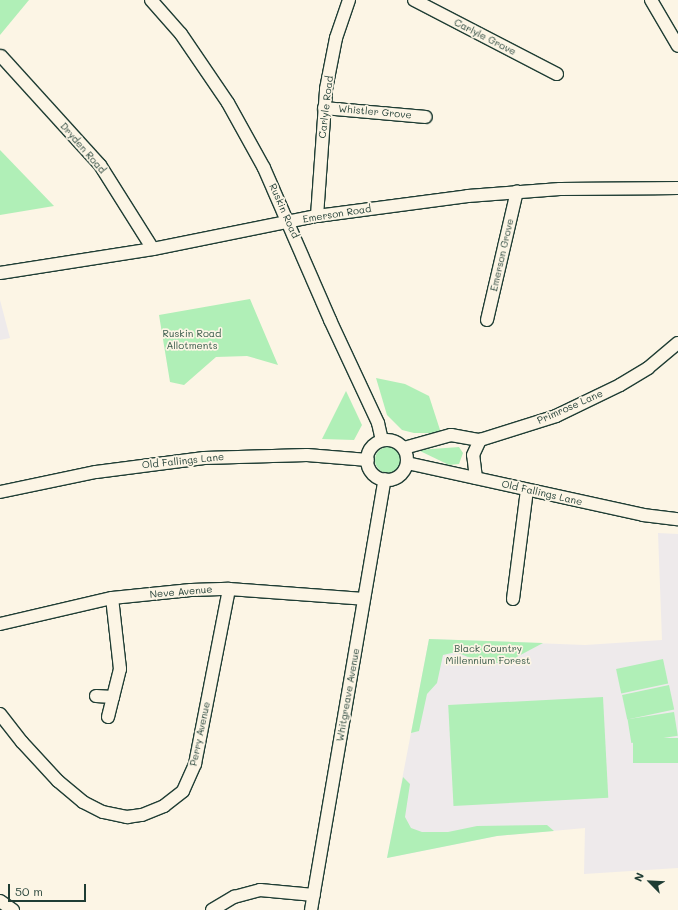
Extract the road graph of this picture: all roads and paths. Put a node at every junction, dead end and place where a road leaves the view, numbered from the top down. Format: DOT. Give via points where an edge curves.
graph roads {
  1 [pos="151,0"];
  2 [pos="349,0"];
  3 [pos="414,0"];
  4 [pos="651,0"];
  5 [pos="678,46"];
  6 [pos="1,56"];
  7 [pos="557,74"];
  8 [pos="324,108"];
  9 [pos="426,116"];
  10 [pos="678,188"];
  11 [pos="517,191"];
  12 [pos="318,216"];
  13 [pos="289,222"];
  14 [pos="153,249"];
  15 [pos="0,272"];
  16 [pos="487,320"];
  17 [pos="678,343"];
  18 [pos="382,440"];
  19 [pos="480,440"];
  20 [pos="404,448"];
  21 [pos="368,460"];
  22 [pos="407,463"];
  23 [pos="476,478"];
  24 [pos="385,479"];
  25 [pos="527,490"];
  26 [pos="0,492"];
  27 [pos="678,519"];
  28 [pos="229,589"];
  29 [pos="112,598"];
  30 [pos="364,599"];
  31 [pos="513,599"];
  32 [pos="0,624"];
  33 [pos="96,696"];
  34 [pos="114,697"];
  35 [pos="0,714"];
  36 [pos="108,717"];
  37 [pos="314,895"];
  38 [pos="0,901"];
  39 [pos="13,910"];
  40 [pos="212,910"];
  41 [pos="311,910"];
  1 -- 13 [label="street, Ruskin Road" via="181,34 228,103 264,168"];
  2 -- 8 [label="street, Carlyle Road" via="336,38"];
  3 -- 7 [label="street, Carlyle Grove"];
  4 -- 5 [label="street"];
  6 -- 14 [label="street, Dryden Road" via="100,165"];
  8 -- 9 [label="street, Whistler Grove"];
  8 -- 12 [label="street, Carlyle Road"];
  10 -- 11 [label="street, Emerson Road"];
  11 -- 12 [label="street, Emerson Road"];
  11 -- 16 [label="street, Emerson Grove"];
  12 -- 13 [label="street, Emerson Road"];
  13 -- 14 [label="street, Emerson Road"];
  13 -- 18 [label="street, Ruskin Road" via="330,320 378,423"];
  14 -- 15 [label="street, Emerson Road"];
  17 -- 19 [label="street, Primrose Lane" via="648,368 620,385 556,416"];
  18 -- 20 [label="street" via="394,441"];
  18 -- 21 [label="street" via="372,448"];
  19 -- 20 [label="street, Primrose Lane" via="451,435"];
  19 -- 23 [label="street" via="472,455"];
  20 -- 22 [label="street"];
  21 -- 24 [label="street" via="373,473"];
  21 -- 26 [label="street, Old Fallings Lane" via="307,455 204,458 96,472"];
  22 -- 23 [label="street, Old Fallings Lane"];
  22 -- 24 [label="street" via="402,474"];
  23 -- 25 [label="street, Old Fallings Lane"];
  24 -- 30 [label="street, Whitgreave Avenue"];
  25 -- 27 [label="street, Old Fallings Lane" via="642,516"];
  25 -- 31 [label="street"];
  28 -- 29 [label="street, Neve Avenue"];
  28 -- 30 [label="street, Neve Avenue"];
  28 -- 35 [label="street, Perry Avenue" via="195,764 183,791 164,806 142,815 127,817 103,812 83,802 58,781"];
  29 -- 32 [label="street, Neve Avenue"];
  29 -- 34 [label="street" via="120,657"];
  30 -- 37 [label="street, Whitgreave Avenue"];
  33 -- 34 [label="street"];
  34 -- 36 [label="street"];
  37 -- 40 [label="street" via="260,890 234,897"];
  37 -- 41 [label="street, Whitgreave Avenue"];
  38 -- 39 [label="street"];
}
